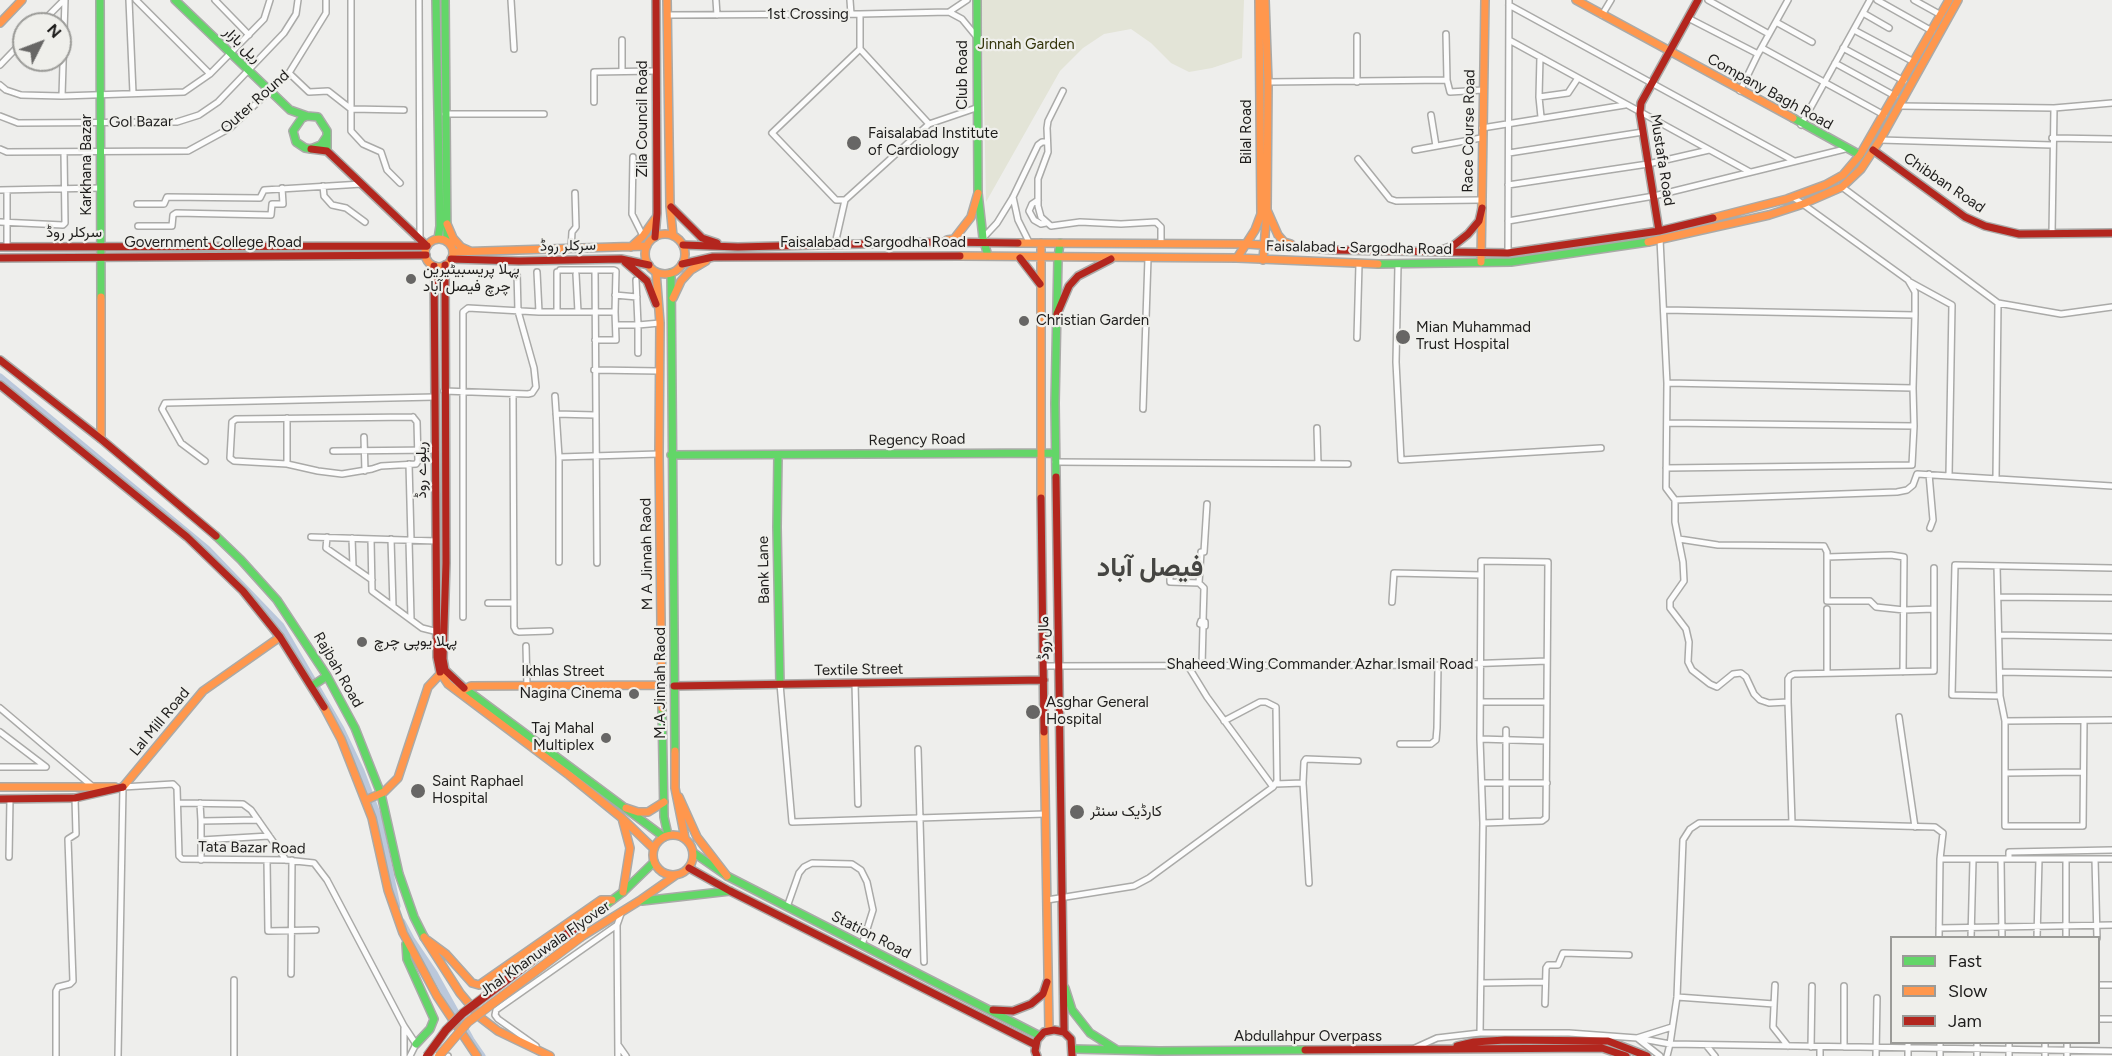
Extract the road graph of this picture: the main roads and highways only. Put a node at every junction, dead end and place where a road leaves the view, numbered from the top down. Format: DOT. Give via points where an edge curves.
graph roads {
  1 [pos="22,0"];
  2 [pos="100,0"];
  3 [pos="175,0"];
  4 [pos="436,0"];
  5 [pos="445,0"];
  6 [pos="656,0"];
  7 [pos="667,0"];
  8 [pos="977,0"];
  9 [pos="1259,0"];
  10 [pos="1265,0"];
  11 [pos="1485,0"];
  12 [pos="1576,0"];
  13 [pos="1698,0"];
  14 [pos="1949,0"];
  15 [pos="1959,0"];
  16 [pos="0,23"];
  17 [pos="1668,52"];
  18 [pos="290,111"];
  19 [pos="307,116"];
  20 [pos="293,131"];
  21 [pos="327,136"];
  22 [pos="310,149"];
  23 [pos="1873,150"];
  24 [pos="327,151"];
  25 [pos="1860,156"];
  26 [pos="978,193"];
  27 [pos="1482,204"];
  28 [pos="670,206"];
  29 [pos="1267,210"];
  30 [pos="657,217"];
  31 [pos="447,224"];
  32 [pos="2112,233"];
  33 [pos="673,236"];
  34 [pos="1660,236"];
  35 [pos="655,237"];
  36 [pos="442,240"];
  37 [pos="984,241"];
  38 [pos="940,242"];
  39 [pos="1041,243"];
  40 [pos="1060,243"];
  41 [pos="1247,244"];
  42 [pos="1265,244"];
  43 [pos="682,245"];
  44 [pos="101,246"];
  45 [pos="427,246"];
  46 [pos="647,246"];
  47 [pos="727,246"];
  48 [pos="4,247"];
  49 [pos="291,247"];
  50 [pos="630,247"];
  51 [pos="738,247"];
  52 [pos="1300,248"];
  53 [pos="471,252"];
  54 [pos="1435,253"];
  55 [pos="426,255"];
  56 [pos="290,256"];
  57 [pos="452,256"];
  58 [pos="988,256"];
  59 [pos="101,257"];
  60 [pos="713,257"];
  61 [pos="738,257"];
  62 [pos="0,258"];
  63 [pos="1020,258"];
  64 [pos="1041,258"];
  65 [pos="1058,258"];
  66 [pos="1237,258"];
  67 [pos="1481,258"];
  68 [pos="621,259"];
  69 [pos="1112,259"];
  70 [pos="1263,260"];
  71 [pos="682,264"];
  72 [pos="445,265"];
  73 [pos="649,265"];
  74 [pos="434,266"];
  75 [pos="656,272"];
  76 [pos="671,273"];
  77 [pos="1040,284"];
  78 [pos="660,313"];
  79 [pos="671,313"];
  80 [pos="1057,314"];
  81 [pos="0,360"];
  82 [pos="0,385"];
  83 [pos="101,439"];
  84 [pos="1040,453"];
  85 [pos="1055,453"];
  86 [pos="671,455"];
  87 [pos="778,456"];
  88 [pos="280,637"];
  89 [pos="443,671"];
  90 [pos="326,677"];
  91 [pos="1044,680"];
  92 [pos="780,684"];
  93 [pos="662,685"];
  94 [pos="312,686"];
  95 [pos="674,686"];
  96 [pos="465,689"];
  97 [pos="0,787"];
  98 [pos="123,787"];
  99 [pos="675,788"];
  100 [pos="374,797"];
  101 [pos="0,799"];
  102 [pos="664,802"];
  103 [pos="626,808"];
  104 [pos="622,818"];
  105 [pos="666,836"];
  106 [pos="685,838"];
  107 [pos="654,849"];
  108 [pos="693,853"];
  109 [pos="654,862"];
  110 [pos="689,868"];
  111 [pos="676,875"];
  112 [pos="727,876"];
  113 [pos="730,891"];
  114 [pos="623,892"];
  115 [pos="612,900"];
  116 [pos="639,901"];
  117 [pos="405,938"];
  118 [pos="425,939"];
  119 [pos="1050,975"];
  120 [pos="1063,979"];
  121 [pos="988,1010"];
  122 [pos="1049,1030"];
  123 [pos="1064,1032"];
  124 [pos="1040,1036"];
  125 [pos="416,1044"];
  126 [pos="1542,1044"];
  127 [pos="1036,1045"];
  128 [pos="1118,1050"];
  129 [pos="1072,1052"];
  130 [pos="547,1054"];
  131 [pos="427,1056"];
  132 [pos="445,1056"];
  133 [pos="477,1056"];
  134 [pos="1037,1056"];
  135 [pos="1626,1056"];
  136 [pos="1647,1056"];
  1 -- 16 [label="main road"];
  2 -- 44 [label="main road, Karkhana Bazar"];
  3 -- 18 [label="main road, ریل بازار"];
  4 -- 36 [label="main road"];
  5 -- 31 [label="main road"];
  6 -- 30 [label="main road, Zila Council Road"];
  7 -- 28 [label="main road, Zila Council Road"];
  8 -- 26 [label="main road, Club Road"];
  9 -- 41 [label="main road, Bilal Road" via="1261,214"];
  10 -- 29 [label="main road, Bilal Road"];
  11 -- 27 [label="main road, Race Course Road"];
  12 -- 17 [label="main road, Company Bagh Road"];
  13 -- 17 [label="main road, Mustafa Road"];
  14 -- 25 [label="main road, Faisalabad - Sargodha Road"];
  15 -- 23 [label="main road, Faisalabad - Sargodha Road"];
  17 -- 25 [label="main road, Company Bagh Road"];
  17 -- 34 [label="main road, Mustafa Road" via="1641,103 1640,113"];
  18 -- 19 [label="main road, ریل بازار"];
  18 -- 20 [label="main road"];
  19 -- 20 [label="main road" via="297,122"];
  19 -- 21 [label="main road, ریل بازار" via="318,117"];
  20 -- 22 [label="main road" via="296,142"];
  21 -- 22 [label="main road" via="321,145"];
  21 -- 24 [label="main road"];
  22 -- 24 [label="main road"];
  23 -- 32 [label="main road, Chibban Road" via="1965,217 1984,226 2019,234"];
  23 -- 34 [label="main road, Faisalabad - Sargodha Road" via="1862,169 1842,187 1803,204 1769,215"];
  24 -- 45 [label="main road"];
  25 -- 34 [label="main road, Faisalabad - Sargodha Road" via="1836,179 1793,197"];
  26 -- 37 [label="main road, Club Road"];
  26 -- 38 [label="main road" via="965,227 954,239"];
  27 -- 54 [label="main road" via="1479,221 1468,234"];
  27 -- 67 [label="main road, Race Course Road"];
  28 -- 33 [label="main road, Zila Council Road"];
  28 -- 47 [label="main road" via="702,237"];
  29 -- 42 [label="main road, Bilal Road"];
  29 -- 52 [label="main road" via="1284,242"];
  30 -- 35 [label="main road, Zila Council Road"];
  30 -- 50 [label="main road"];
  31 -- 36 [label="main road"];
  31 -- 53 [label="main road" via="453,238"];
  33 -- 35 [label="main road"];
  33 -- 43 [label="main road"];
  34 -- 67 [label="main road, Faisalabad - Sargodha Road"];
  34 -- 67 [label="main road, Faisalabad - Sargodha Road" via="1511,262"];
  35 -- 46 [label="main road"];
  36 -- 45 [label="main road"];
  36 -- 57 [label="main road"];
  37 -- 38 [label="main road, Faisalabad - Sargodha Road"];
  37 -- 39 [label="main road, Faisalabad - Sargodha Road"];
  37 -- 58 [label="main road, Club Road"];
  38 -- 51 [label="main road, Faisalabad - Sargodha Road"];
  39 -- 40 [label="main road, Faisalabad - Sargodha Road"];
  39 -- 64 [label="main road, مال روڈ"];
  40 -- 41 [label="main road, Faisalabad - Sargodha Road"];
  40 -- 65 [label="main road, مال روڈ"];
  41 -- 42 [label="main road, Faisalabad - Sargodha Road"];
  41 -- 66 [label="main road, Bilal Road"];
  42 -- 52 [label="main road, Faisalabad - Sargodha Road"];
  42 -- 70 [label="main road, Bilal Road"];
  43 -- 47 [label="main road, Faisalabad - Sargodha Road"];
  43 -- 71 [label="main road"];
  44 -- 48 [label="main road, سرکلر روڈ"];
  44 -- 49 [label="main road, سرکلر روڈ"];
  44 -- 59 [label="main road, Karkhana Bazar"];
  45 -- 49 [label="main road, Government College Road"];
  45 -- 55 [label="main road"];
  46 -- 50 [label="main road, سرکلر روڈ"];
  46 -- 73 [label="main road"];
  47 -- 51 [label="main road, Faisalabad - Sargodha Road"];
  49 -- 56 [label="main road"];
  50 -- 53 [label="main road, سرکلر روڈ"];
  51 -- 61 [label="main road"];
  52 -- 54 [label="main road, Faisalabad - Sargodha Road"];
  53 -- 57 [label="main road, سرکلر روڈ"];
  54 -- 67 [label="main road, Faisalabad - Sargodha Road"];
  55 -- 56 [label="main road, Government College Road"];
  55 -- 74 [label="main road"];
  56 -- 59 [label="main road, Government College Road"];
  57 -- 68 [label="main road, سرکلر روڈ" via="519,261"];
  57 -- 72 [label="main road"];
  58 -- 61 [label="main road, Faisalabad - Sargodha Road"];
  58 -- 63 [label="main road, Faisalabad - Sargodha Road"];
  59 -- 62 [label="main road, Government College Road"];
  59 -- 83 [label="main road, Karkhana Bazar"];
  60 -- 61 [label="main road, Faisalabad - Sargodha Road"];
  60 -- 71 [label="main road, Faisalabad - Sargodha Road"];
  60 -- 79 [label="main road" via="681,280"];
  63 -- 64 [label="main road, Faisalabad - Sargodha Road"];
  63 -- 77 [label="main road"];
  64 -- 65 [label="main road, Faisalabad - Sargodha Road"];
  64 -- 77 [label="main road, مال روڈ"];
  65 -- 69 [label="main road, Faisalabad - Sargodha Road"];
  65 -- 80 [label="main road, مال روڈ"];
  66 -- 69 [label="main road, Faisalabad - Sargodha Road"];
  66 -- 70 [label="main road, Faisalabad - Sargodha Road"];
  67 -- 70 [label="main road, Faisalabad - Sargodha Road" via="1398,265"];
  68 -- 73 [label="main road, سرکلر روڈ"];
  68 -- 78 [label="main road" via="647,281"];
  69 -- 80 [label="main road" via="1078,276 1069,286"];
  71 -- 76 [label="main road"];
  72 -- 74 [label="main road"];
  72 -- 89 [label="main road, ریلوے روڈ"];
  73 -- 75 [label="main road"];
  74 -- 89 [label="main road, ریلوے روڈ" via="437,657"];
  75 -- 76 [label="main road"];
  75 -- 78 [label="main road, M A Jinnah Raod"];
  76 -- 79 [label="main road"];
  77 -- 84 [label="main road, مال روڈ"];
  78 -- 79 [label="main road"];
  78 -- 93 [label="main road, M A Jinnah Raod"];
  79 -- 86 [label="main road"];
  80 -- 85 [label="main road, مال روڈ"];
  81 -- 83 [label="main road, Rajbah Road"];
  82 -- 88 [label="main road, Rajbah Road" via="187,537 243,591"];
  83 -- 90 [label="main road, Rajbah Road" via="241,560 277,600"];
  84 -- 85 [label="main road, Regency Road"];
  84 -- 87 [label="main road, Regency Road"];
  84 -- 91 [label="main road, مال روڈ"];
  85 -- 120 [label="main road, مال روڈ"];
  86 -- 87 [label="main road, Regency Road"];
  86 -- 95 [label="main road, M.A Jinnah Raod"];
  87 -- 92 [label="main road, Bank Lane"];
  88 -- 94 [label="main road, Rajbah Road"];
  88 -- 98 [label="main road, Lal Mill Road" via="203,691"];
  89 -- 96 [label="main road"];
  89 -- 100 [label="main road" via="428,687 398,778"];
  89 -- 104 [label="main road" via="454,689"];
  90 -- 94 [label="main road"];
  90 -- 100 [label="main road, Rajbah Road" via="355,728"];
  91 -- 92 [label="main road, Textile Street"];
  91 -- 119 [label="main road, مال روڈ"];
  92 -- 95 [label="main road, Textile Street"];
  93 -- 96 [label="main road, Ikhlas Street"];
  93 -- 102 [label="main road, M A Jinnah Raod"];
  94 -- 100 [label="main road, Rajbah Road"];
  95 -- 99 [label="main road, M.A Jinnah Raod"];
  96 -- 103 [label="main road"];
  97 -- 98 [label="main road"];
  98 -- 101 [label="main road" via="75,798"];
  99 -- 106 [label="main road, M.A Jinnah Raod"];
  99 -- 112 [label="main road" via="697,837"];
  100 -- 117 [label="main road, Rajbah Road" via="372,818 388,890"];
  100 -- 118 [label="main road, Rajbah Road"];
  102 -- 103 [label="main road" via="648,812"];
  102 -- 105 [label="main road, M A Jinnah Raod"];
  103 -- 105 [label="main road"];
  104 -- 107 [label="main road"];
  104 -- 114 [label="main road" via="630,848"];
  105 -- 106 [label="main road"];
  105 -- 107 [label="main road"];
  106 -- 108 [label="main road"];
  107 -- 109 [label="main road"];
  108 -- 110 [label="main road"];
  108 -- 112 [label="main road, Station Road"];
  109 -- 111 [label="main road" via="663,872"];
  109 -- 114 [label="main road"];
  110 -- 111 [label="main road"];
  110 -- 113 [label="main road, Station Road"];
  111 -- 116 [label="main road, Jhal Khanuwala Flyover"];
  112 -- 121 [label="main road, Station Road"];
  113 -- 116 [label="main road"];
  113 -- 127 [label="main road, Station Road"];
  114 -- 115 [label="main road"];
  115 -- 118 [label="main road" via="601,900 479,985 472,983 446,954"];
  115 -- 131 [label="main road, Jhal Khanuwala Flyover, bridge" via="463,1012"];
  116 -- 132 [label="main road, Jhal Khanuwala Flyover, bridge" via="581,937 489,1004 454,1036"];
  117 -- 125 [label="main road" via="407,959 435,1019"];
  117 -- 133 [label="main road, Rajbah Road"];
  118 -- 130 [label="main road, Rajbah Road" via="447,976 481,1018 498,1031"];
  119 -- 121 [label="main road" via="1043,994 1031,1004 1013,1011"];
  119 -- 122 [label="main road, مال روڈ"];
  120 -- 123 [label="main road, مال روڈ"];
  120 -- 128 [label="main road" via="1072,1010 1092,1035"];
  121 -- 124 [label="main road, Station Road"];
  122 -- 123 [label="main road"];
  122 -- 124 [label="main road"];
  123 -- 129 [label="main road" via="1071,1039"];
  124 -- 127 [label="main road"];
  126 -- 128 [label="main road, Abdullahpur Overpass" via="1412,1050"];
  126 -- 135 [label="main road" via="1602,1048"];
  126 -- 136 [label="main road" via="1608,1041"];
  127 -- 134 [label="main road"];
  128 -- 129 [label="main road, Abdullahpur Overpass"];
}
